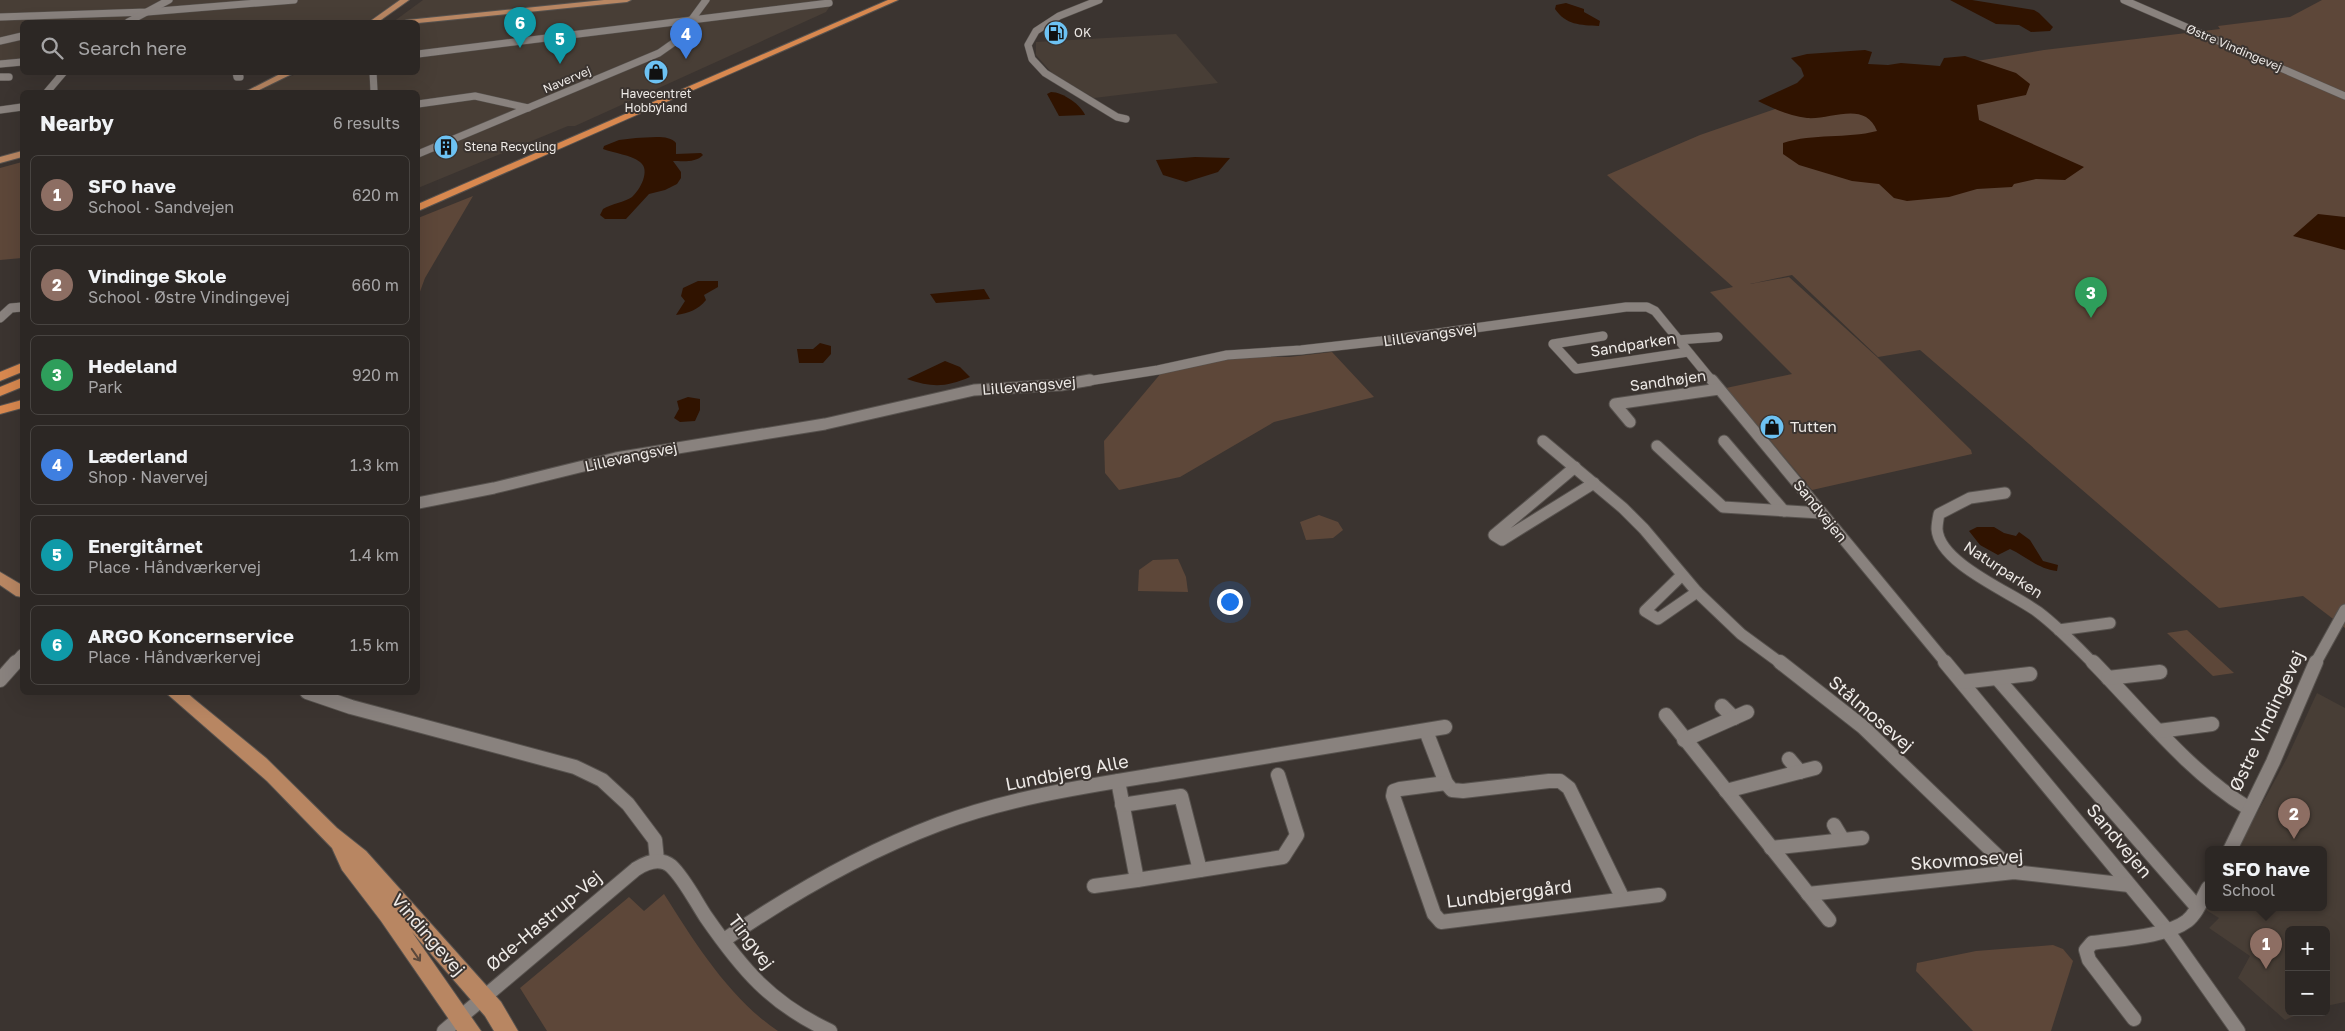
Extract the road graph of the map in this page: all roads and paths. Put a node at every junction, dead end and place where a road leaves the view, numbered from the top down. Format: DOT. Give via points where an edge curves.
graph roads {
  1 [pos="169,0"];
  2 [pos="294,0"];
  3 [pos="404,0"];
  4 [pos="413,0"];
  5 [pos="627,0"];
  6 [pos="706,0"];
  7 [pos="875,0"];
  8 [pos="879,0"];
  9 [pos="894,0"];
  10 [pos="904,0"];
  11 [pos="1099,0"];
  12 [pos="2124,0"];
  13 [pos="829,3"];
  14 [pos="852,11"];
  15 [pos="147,12"];
  16 [pos="68,14"];
  17 [pos="0,17"];
  18 [pos="692,18"];
  19 [pos="54,20"];
  20 [pos="132,20"];
  21 [pos="376,20"];
  22 [pos="385,20"];
  23 [pos="420,21"];
  24 [pos="841,22"];
  25 [pos="20,36"];
  26 [pos="0,41"];
  27 [pos="420,54"];
  28 [pos="20,62"];
  29 [pos="0,64"];
  30 [pos="61,75"];
  31 [pos="280,75"];
  32 [pos="286,75"];
  33 [pos="373,75"];
  34 [pos="0,77"];
  35 [pos="9,77"];
  36 [pos="49,90"];
  37 [pos="247,90"];
  38 [pos="253,90"];
  39 [pos="374,90"];
  40 [pos="2345,96"];
  41 [pos="420,104"];
  42 [pos="20,107"];
  43 [pos="528,108"];
  44 [pos="0,110"];
  45 [pos="1126,119"];
  46 [pos="420,153"];
  47 [pos="20,155"];
  48 [pos="0,160"];
  49 [pos="420,200"];
  50 [pos="420,207"];
  51 [pos="20,307"];
  52 [pos="1647,307"];
  53 [pos="0,318"];
  54 [pos="1603,336"];
  55 [pos="1718,337"];
  56 [pos="1677,340"];
  57 [pos="1688,352"];
  58 [pos="20,368"];
  59 [pos="20,375"];
  60 [pos="0,377"];
  61 [pos="20,383"];
  62 [pos="0,384"];
  63 [pos="1719,389"];
  64 [pos="0,392"];
  65 [pos="20,405"];
  66 [pos="0,410"];
  67 [pos="1630,422"];
  68 [pos="1543,441"];
  69 [pos="1724,441"];
  70 [pos="1657,446"];
  71 [pos="1575,467"];
  72 [pos="1594,483"];
  73 [pos="2005,492"];
  74 [pos="420,503"];
  75 [pos="1784,511"];
  76 [pos="1822,514"];
  77 [pos="1682,575"];
  78 [pos="0,577"];
  79 [pos="20,591"];
  80 [pos="1697,592"];
  81 [pos="2345,610"];
  82 [pos="2110,624"];
  83 [pos="2059,630"];
  84 [pos="20,657"];
  85 [pos="2160,672"];
  86 [pos="2030,674"];
  87 [pos="1997,678"];
  88 [pos="2108,678"];
  89 [pos="0,680"];
  90 [pos="1962,682"];
  91 [pos="177,695"];
  92 [pos="316,695"];
  93 [pos="1722,706"];
  94 [pos="1747,712"];
  95 [pos="1666,715"];
  96 [pos="1734,718"];
  97 [pos="2212,724"];
  98 [pos="1446,727"];
  99 [pos="1426,730"];
  100 [pos="2159,731"];
  101 [pos="1684,740"];
  102 [pos="1789,759"];
  103 [pos="1815,768"];
  104 [pos="1800,772"];
  105 [pos="1278,775"];
  106 [pos="1118,782"];
  107 [pos="1446,783"];
  108 [pos="1726,792"];
  109 [pos="1122,805"];
  110 [pos="2248,808"];
  111 [pos="1834,825"];
  112 [pos="1862,838"];
  113 [pos="1843,840"];
  114 [pos="2232,846"];
  115 [pos="1771,848"];
  116 [pos="345,855"];
  117 [pos="657,860"];
  118 [pos="1200,870"];
  119 [pos="2014,872"];
  120 [pos="1137,880"];
  121 [pos="2128,885"];
  122 [pos="1094,886"];
  123 [pos="2205,893"];
  124 [pos="1808,894"];
  125 [pos="1659,895"];
  126 [pos="1623,899"];
  127 [pos="2197,907"];
  128 [pos="1829,920"];
  129 [pos="2166,929"];
  130 [pos="724,940"];
  131 [pos="483,998"];
  132 [pos="2134,1019"];
  133 [pos="458,1027"];
  134 [pos="507,1031"];
  135 [pos="830,1031"];
  136 [pos="2238,1031"];
  1 -- 15 [label="street"];
  2 -- 15 [label="street"];
  3 -- 21 [label="main road"];
  4 -- 22 [label="main road"];
  5 -- 23 [label="main road"];
  6 -- 18 [label="street, Navervej"];
  7 -- 14 [label="highway"];
  8 -- 14 [label="highway"];
  9 -- 24 [label="highway"];
  10 -- 24 [label="highway"];
  11 -- 45 [label="street" via="1071,10 1039,28 1028,42 1028,54 1050,78"];
  12 -- 40 [label="street, Østre Vindingevej"];
  13 -- 18 [label="street"];
  14 -- 49 [label="highway"];
  15 -- 16 [label="street"];
  15 -- 20 [label="street"];
  16 -- 17 [label="street"];
  16 -- 19 [label="street"];
  18 -- 27 [label="street"];
  18 -- 43 [label="street, Navervej" via="676,41 659,53"];
  24 -- 50 [label="highway"];
  25 -- 26 [label="street"];
  28 -- 29 [label="street"];
  30 -- 36 [label="street"];
  31 -- 37 [label="main road"];
  32 -- 38 [label="main road"];
  33 -- 39 [label="street"];
  34 -- 35 [label="street"];
  41 -- 43 [label="street" via="475,96"];
  42 -- 44 [label="street"];
  43 -- 46 [label="street, Navervej"];
  47 -- 48 [label="main road"];
  51 -- 53 [label="street" via="11,308"];
  52 -- 56 [label="street, Sandvejen" via="1655,312"];
  52 -- 74 [label="street, Lillevangsvej" via="1626,307 1381,341 1227,355 1158,370 1061,384 974,390 825,424 616,458"];
  54 -- 57 [label="street, Sandparken" via="1553,344 1576,369"];
  55 -- 56 [label="street"];
  56 -- 57 [label="street, Sandvejen"];
  57 -- 63 [label="street, Sandvejen"];
  58 -- 60 [label="highway"];
  59 -- 62 [label="highway"];
  61 -- 64 [label="highway"];
  63 -- 67 [label="street, Sandhøjen" via="1615,404"];
  63 -- 76 [label="street, Sandvejen"];
  65 -- 66 [label="highway"];
  68 -- 71 [label="street, Stålmosevej"];
  69 -- 75 [label="street"];
  70 -- 75 [label="street" via="1723,507"];
  71 -- 72 [label="street, Stålmosevej"];
  71 -- 72 [label="street" via="1494,535 1502,540"];
  72 -- 77 [label="street, Stålmosevej" via="1644,529"];
  73 -- 83 [label="street, Naturparken" via="1979,495 1951,505 1938,515 1936,533 1942,545 1966,568 2024,602"];
  75 -- 76 [label="street"];
  76 -- 90 [label="street, Sandvejen"];
  77 -- 80 [label="street, Stålmosevej"];
  77 -- 80 [label="street" via="1645,611 1647,614 1658,619"];
  78 -- 79 [label="main road"];
  80 -- 119 [label="street, Stålmosevej" via="1741,634 1863,727"];
  81 -- 110 [label="street, Østre Vindingevej" via="2310,674 2273,762"];
  82 -- 83 [label="street"];
  83 -- 88 [label="street, Naturparken"];
  84 -- 89 [label="street"];
  85 -- 88 [label="street"];
  86 -- 87 [label="street"];
  87 -- 90 [label="street"];
  87 -- 127 [label="street, Sandvejen"];
  88 -- 100 [label="street, Naturparken"];
  90 -- 121 [label="street, Sandvejen"];
  91 -- 116 [label="main road, Vindingevej" via="233,739 288,790"];
  92 -- 117 [label="street" via="575,766 602,780 628,804 655,840"];
  93 -- 96 [label="street"];
  94 -- 96 [label="street"];
  95 -- 101 [label="street"];
  96 -- 101 [label="street"];
  97 -- 100 [label="street"];
  98 -- 99 [label="street, Lundbjerg Alle"];
  99 -- 106 [label="street, Lundbjerg Alle"];
  99 -- 107 [label="street"];
  100 -- 110 [label="street, Naturparken" via="2215,787"];
  101 -- 108 [label="street"];
  102 -- 104 [label="street"];
  103 -- 104 [label="street"];
  104 -- 108 [label="street"];
  105 -- 118 [label="street" via="1297,835 1283,857"];
  106 -- 109 [label="street"];
  106 -- 130 [label="street, Lundbjerg Alle" via="1052,792 925,829 832,872"];
  107 -- 126 [label="street, Lundbjerggård" via="1452,790 1463,791 1560,781 1569,788"];
  107 -- 126 [label="street, Lundbjerggård" via="1400,789 1394,791 1393,796 1434,914 1441,922"];
  108 -- 115 [label="street"];
  109 -- 118 [label="street" via="1181,796"];
  109 -- 120 [label="street"];
  110 -- 114 [label="street, Østre Vindingevej" via="2248,816"];
  111 -- 113 [label="street"];
  112 -- 113 [label="street"];
  113 -- 115 [label="street"];
  115 -- 124 [label="street"];
  116 -- 131 [label="main road, Vindingevej" via="359,857"];
  116 -- 133 [label="main road, Vindingevej, one-way" via="388,915"];
  117 -- 130 [label="street, Tingvej" via="672,867"];
  117 -- 131 [label="street, Øde-Hastrup-Vej" via="636,869"];
  118 -- 120 [label="street"];
  119 -- 121 [label="street, Skovmosevej"];
  119 -- 124 [label="street, Skovmosevej"];
  120 -- 122 [label="street"];
  121 -- 129 [label="street, Sandvejen"];
  123 -- 127 [label="street"];
  124 -- 128 [label="street"];
  125 -- 126 [label="street, Lundbjerggård"];
  127 -- 129 [label="street" via="2188,920"];
  129 -- 132 [label="street" via="2092,943 2086,950 2088,960"];
  129 -- 136 [label="street, Sandvejen"];
  130 -- 135 [label="street, Tingvej" via="754,981 778,1004"];
  131 -- 133 [label="street, Øde-Hastrup-Vej"];
  131 -- 134 [label="main road, Vindingevej"];
}
